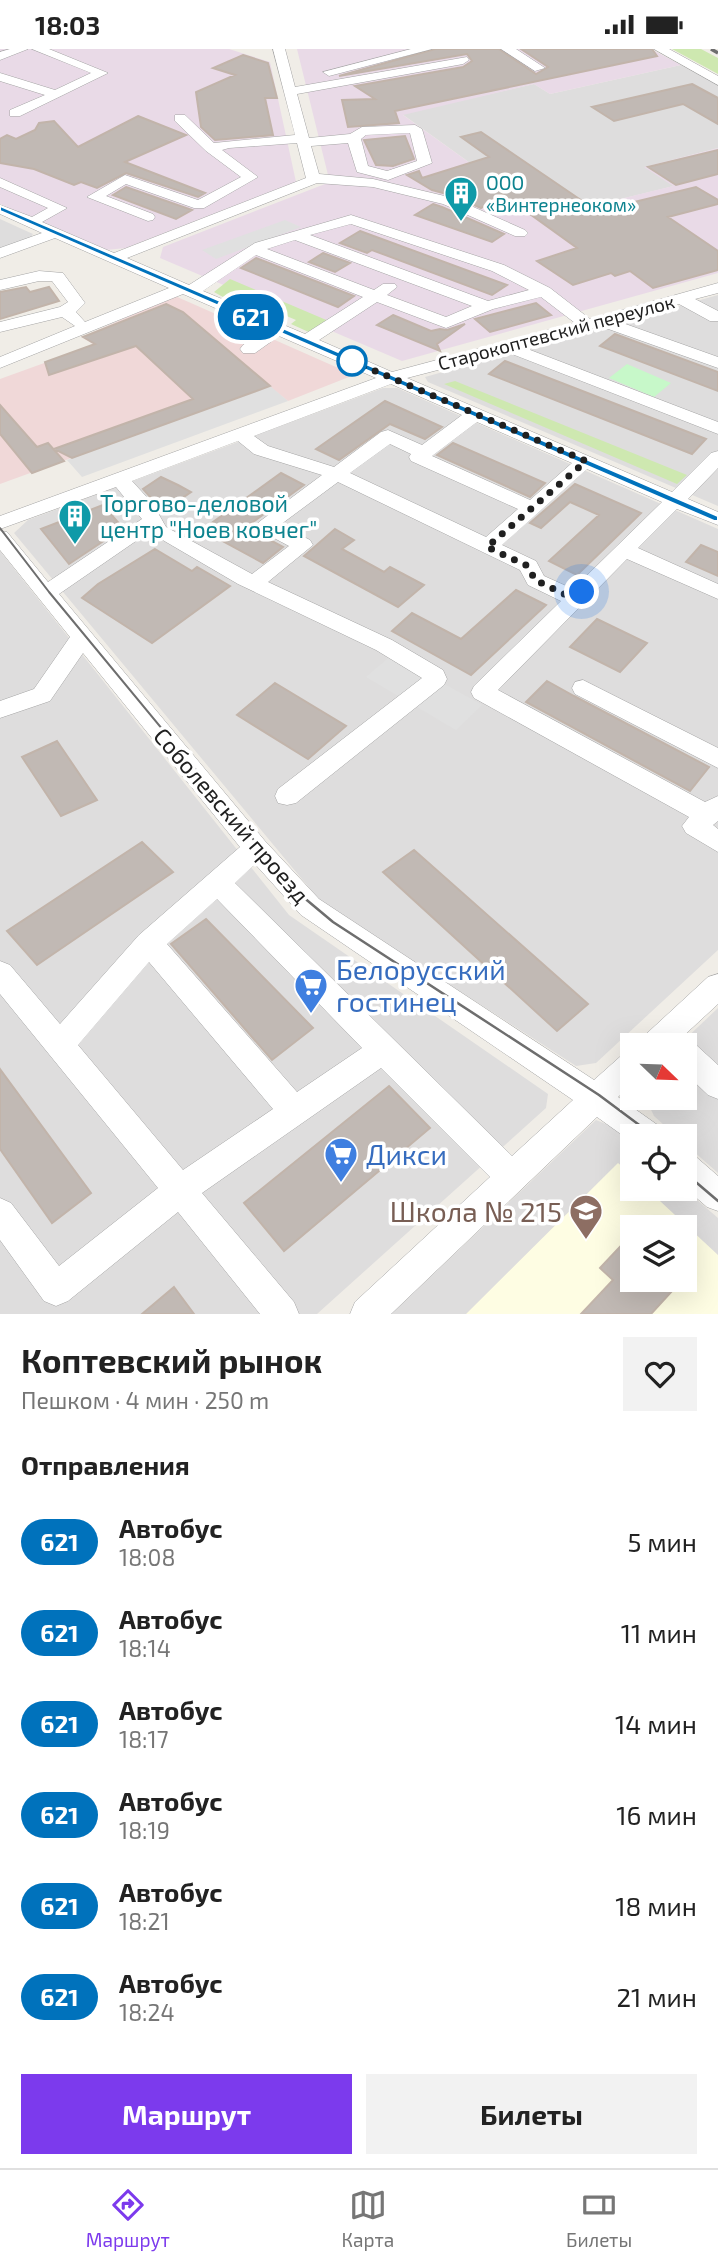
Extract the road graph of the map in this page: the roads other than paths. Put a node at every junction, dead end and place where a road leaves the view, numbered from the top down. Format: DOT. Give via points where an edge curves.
graph roads {
  1 [pos="22,49"];
  2 [pos="38,49"];
  3 [pos="279,49"];
  4 [pos="352,49"];
  5 [pos="426,49"];
  6 [pos="507,49"];
  7 [pos="660,49"];
  8 [pos="0,58"];
  9 [pos="463,59"];
  10 [pos="370,61"];
  11 [pos="539,68"];
  12 [pos="0,69"];
  13 [pos="0,77"];
  14 [pos="718,81"];
  15 [pos="290,87"];
  16 [pos="56,94"];
  17 [pos="0,107"];
  18 [pos="15,113"];
  19 [pos="180,118"];
  20 [pos="0,119"];
  21 [pos="354,138"];
  22 [pos="304,141"];
  23 [pos="211,148"];
  24 [pos="388,176"];
  25 [pos="313,178"];
  26 [pos="0,182"];
  27 [pos="373,183"];
  28 [pos="0,209"];
  29 [pos="148,217"];
  30 [pos="39,218"];
  31 [pos="55,233"];
  32 [pos="520,233"];
  33 [pos="295,235"];
  34 [pos="257,250"];
  35 [pos="0,253"];
  36 [pos="114,258"];
  37 [pos="406,276"];
  38 [pos="0,285"];
  39 [pos="718,288"];
  40 [pos="187,289"];
  41 [pos="544,291"];
  42 [pos="375,296"];
  43 [pos="682,299"];
  44 [pos="487,306"];
  45 [pos="66,311"];
  46 [pos="716,317"];
  47 [pos="594,323"];
  48 [pos="0,327"];
  49 [pos="84,328"];
  50 [pos="278,329"];
  51 [pos="306,341"];
  52 [pos="508,347"];
  53 [pos="249,349"];
  54 [pos="0,363"];
  55 [pos="718,363"];
  56 [pos="392,378"];
  57 [pos="476,414"];
  58 [pos="718,428"];
  59 [pos="240,434"];
  60 [pos="425,453"];
  61 [pos="718,457"];
  62 [pos="586,461"];
  63 [pos="337,474"];
  64 [pos="120,479"];
  65 [pos="673,499"];
  66 [pos="532,508"];
  67 [pos="718,519"];
  68 [pos="153,520"];
  69 [pos="0,523"];
  70 [pos="3,547"];
  71 [pos="487,547"];
  72 [pos="624,549"];
  73 [pos="253,583"];
  74 [pos="718,592"];
  75 [pos="46,593"];
  76 [pos="575,599"];
  77 [pos="82,637"];
  78 [pos="583,688"];
  79 [pos="0,710"];
  80 [pos="718,759"];
  81 [pos="287,796"];
  82 [pos="713,810"];
  83 [pos="718,842"];
  84 [pos="256,848"];
  85 [pos="218,882"];
  86 [pos="149,943"];
  87 [pos="3,981"];
  88 [pos="718,986"];
  89 [pos="679,1033"];
  90 [pos="60,1045"];
  91 [pos="383,1049"];
  92 [pos="697,1066"];
  93 [pos="620,1076"];
  94 [pos="718,1085"];
  95 [pos="596,1098"];
  96 [pos="295,1112"];
  97 [pos="632,1124"];
  98 [pos="512,1178"];
  99 [pos="697,1178"];
  100 [pos="179,1191"];
  101 [pos="718,1196"];
  102 [pos="0,1214"];
  103 [pos="282,1314"];
  104 [pos="367,1314"];
  1 -- 8 [label="street"];
  2 -- 16 [label="street" via="102,73"];
  3 -- 15 [label="street"];
  4 -- 10 [label="street"];
  5 -- 10 [label="street"];
  6 -- 11 [label="street"];
  7 -- 14 [label="street"];
  8 -- 12 [label="street"];
  9 -- 15 [label="street" via="341,84"];
  10 -- 15 [label="street"];
  13 -- 16 [label="street"];
  15 -- 22 [label="street"];
  16 -- 18 [label="street"];
  17 -- 18 [label="street"];
  18 -- 20 [label="street"];
  19 -- 23 [label="street"];
  21 -- 22 [label="street"];
  21 -- 24 [label="street" via="362,169"];
  21 -- 24 [label="street" via="362,131 415,129 425,163"];
  22 -- 23 [label="street" via="229,143"];
  22 -- 25 [label="street"];
  23 -- 29 [label="street" via="251,177 199,205 125,179 94,197"];
  24 -- 27 [label="street"];
  25 -- 27 [label="street"];
  25 -- 36 [label="street"];
  26 -- 30 [label="street" via="60,208"];
  27 -- 32 [label="street" via="448,201"];
  28 -- 31 [label="street"];
  31 -- 35 [label="street"];
  31 -- 36 [label="street"];
  33 -- 34 [label="street"];
  33 -- 37 [label="street"];
  33 -- 41 [label="street" via="351,219 498,268"];
  34 -- 40 [label="street"];
  34 -- 42 [label="street"];
  36 -- 40 [label="street"];
  37 -- 42 [label="street"];
  37 -- 44 [label="street"];
  38 -- 45 [label="street" via="57,276 77,303"];
  39 -- 43 [label="street, Старокоптевский переулок"];
  40 -- 49 [label="street"];
  40 -- 50 [label="street"];
  41 -- 44 [label="street"];
  41 -- 47 [label="street"];
  42 -- 44 [label="street" via="446,323"];
  42 -- 51 [label="street"];
  43 -- 46 [label="street"];
  43 -- 47 [label="street, Старокоптевский переулок"];
  45 -- 48 [label="street"];
  45 -- 49 [label="street"];
  47 -- 52 [label="street, Старокоптевский переулок"];
  47 -- 55 [label="street"];
  49 -- 54 [label="street"];
  50 -- 51 [label="street"];
  50 -- 53 [label="street"];
  51 -- 56 [label="street"];
  52 -- 56 [label="street, Старокоптевский переулок"];
  52 -- 58 [label="street"];
  56 -- 57 [label="street"];
  56 -- 59 [label="street, Старокоптевский переулок"];
  57 -- 60 [label="street"];
  57 -- 62 [label="street"];
  59 -- 63 [label="street" via="268,453"];
  59 -- 64 [label="street, Старокоптевский переулок"];
  60 -- 63 [label="street" via="388,436"];
  60 -- 66 [label="street" via="418,457"];
  61 -- 65 [label="street"];
  62 -- 65 [label="street"];
  62 -- 66 [label="street"];
  63 -- 71 [label="street"];
  63 -- 73 [label="street" via="266,526 303,545"];
  64 -- 68 [label="street"];
  64 -- 69 [label="street, Старокоптевский переулок"];
  65 -- 67 [label="street"];
  65 -- 72 [label="street"];
  66 -- 71 [label="street"];
  68 -- 73 [label="street" via="158,531"];
  68 -- 75 [label="street"];
  70 -- 75 [label="street, Соболевский проезд"];
  71 -- 76 [label="street" via="528,566 535,580"];
  72 -- 74 [label="street"];
  72 -- 76 [label="street"];
  73 -- 81 [label="street" via="384,645 436,680"];
  75 -- 77 [label="street, Соболевский проезд"];
  76 -- 82 [label="street" via="482,692"];
  77 -- 79 [label="street" via="42,695"];
  77 -- 84 [label="street, Соболевский проезд"];
  78 -- 80 [label="street"];
  82 -- 83 [label="street" via="695,826"];
  84 -- 85 [label="street"];
  84 -- 95 [label="street, Соболевский проезд" via="310,907"];
  85 -- 86 [label="street"];
  85 -- 91 [label="street"];
  86 -- 90 [label="street"];
  86 -- 96 [label="street"];
  87 -- 90 [label="street"];
  88 -- 89 [label="street"];
  90 -- 100 [label="street"];
  91 -- 96 [label="street"];
  91 -- 98 [label="street"];
  92 -- 94 [label="street"];
  93 -- 95 [label="street"];
  95 -- 97 [label="street, Соболевский проезд"];
  95 -- 98 [label="street"];
  96 -- 100 [label="street"];
  98 -- 104 [label="street"];
  99 -- 101 [label="street"];
  100 -- 102 [label="street" via="56,1290"];
  100 -- 103 [label="street"];
}
